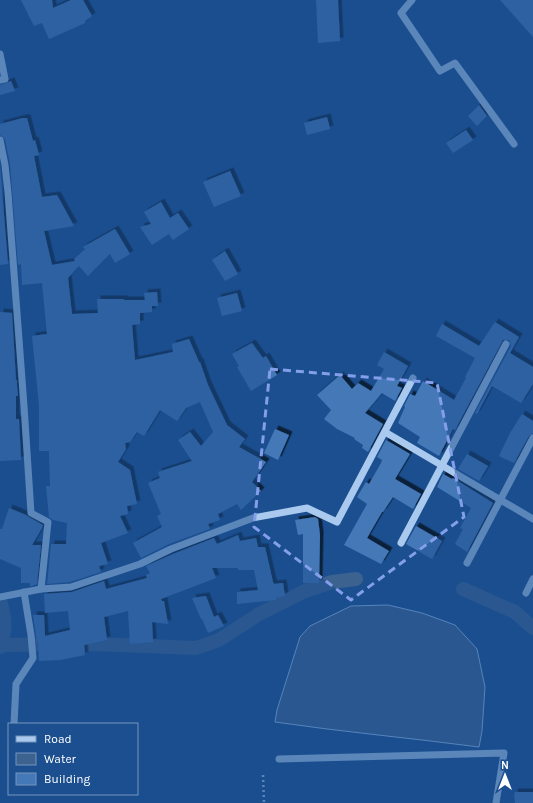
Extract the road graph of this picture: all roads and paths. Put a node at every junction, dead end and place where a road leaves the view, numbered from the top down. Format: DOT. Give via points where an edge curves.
graph roads {
  1 [pos="412,0"];
  2 [pos="0,54"];
  3 [pos="0,80"];
  4 [pos="0,140"];
  5 [pos="514,144"];
  6 [pos="506,344"];
  7 [pos="413,378"];
  8 [pos="385,432"];
  9 [pos="533,438"];
  10 [pos="442,466"];
  11 [pos="500,500"];
  12 [pos="533,520"];
  13 [pos="402,543"];
  14 [pos="467,563"];
  15 [pos="533,579"];
  16 [pos="41,589"];
  17 [pos="24,592"];
  18 [pos="526,593"];
  19 [pos="0,597"];
  20 [pos="14,723"];
  21 [pos="279,759"];
  22 [pos="263,775"];
  23 [pos="264,803"];
  24 [pos="496,803"];
  1 -- 5 [label="street" via="402,13 440,71 456,63"];
  2 -- 3 [label="street" via="5,79"];
  4 -- 16 [label="street" via="8,193 31,513 48,522"];
  6 -- 10 [label="street"];
  7 -- 8 [label="street"];
  8 -- 10 [label="street"];
  8 -- 16 [label="street" via="338,522 307,508 253,518 171,549 140,564 71,587"];
  9 -- 11 [label="street"];
  10 -- 11 [label="street"];
  10 -- 13 [label="street"];
  11 -- 12 [label="street"];
  11 -- 14 [label="street"];
  15 -- 18 [label="street"];
  16 -- 17 [label="street"];
  17 -- 19 [label="street"];
  17 -- 20 [label="street" via="33,658 16,684"];
  21 -- 24 [label="street" via="504,753"];
  22 -- 23 [label="path"];
}
